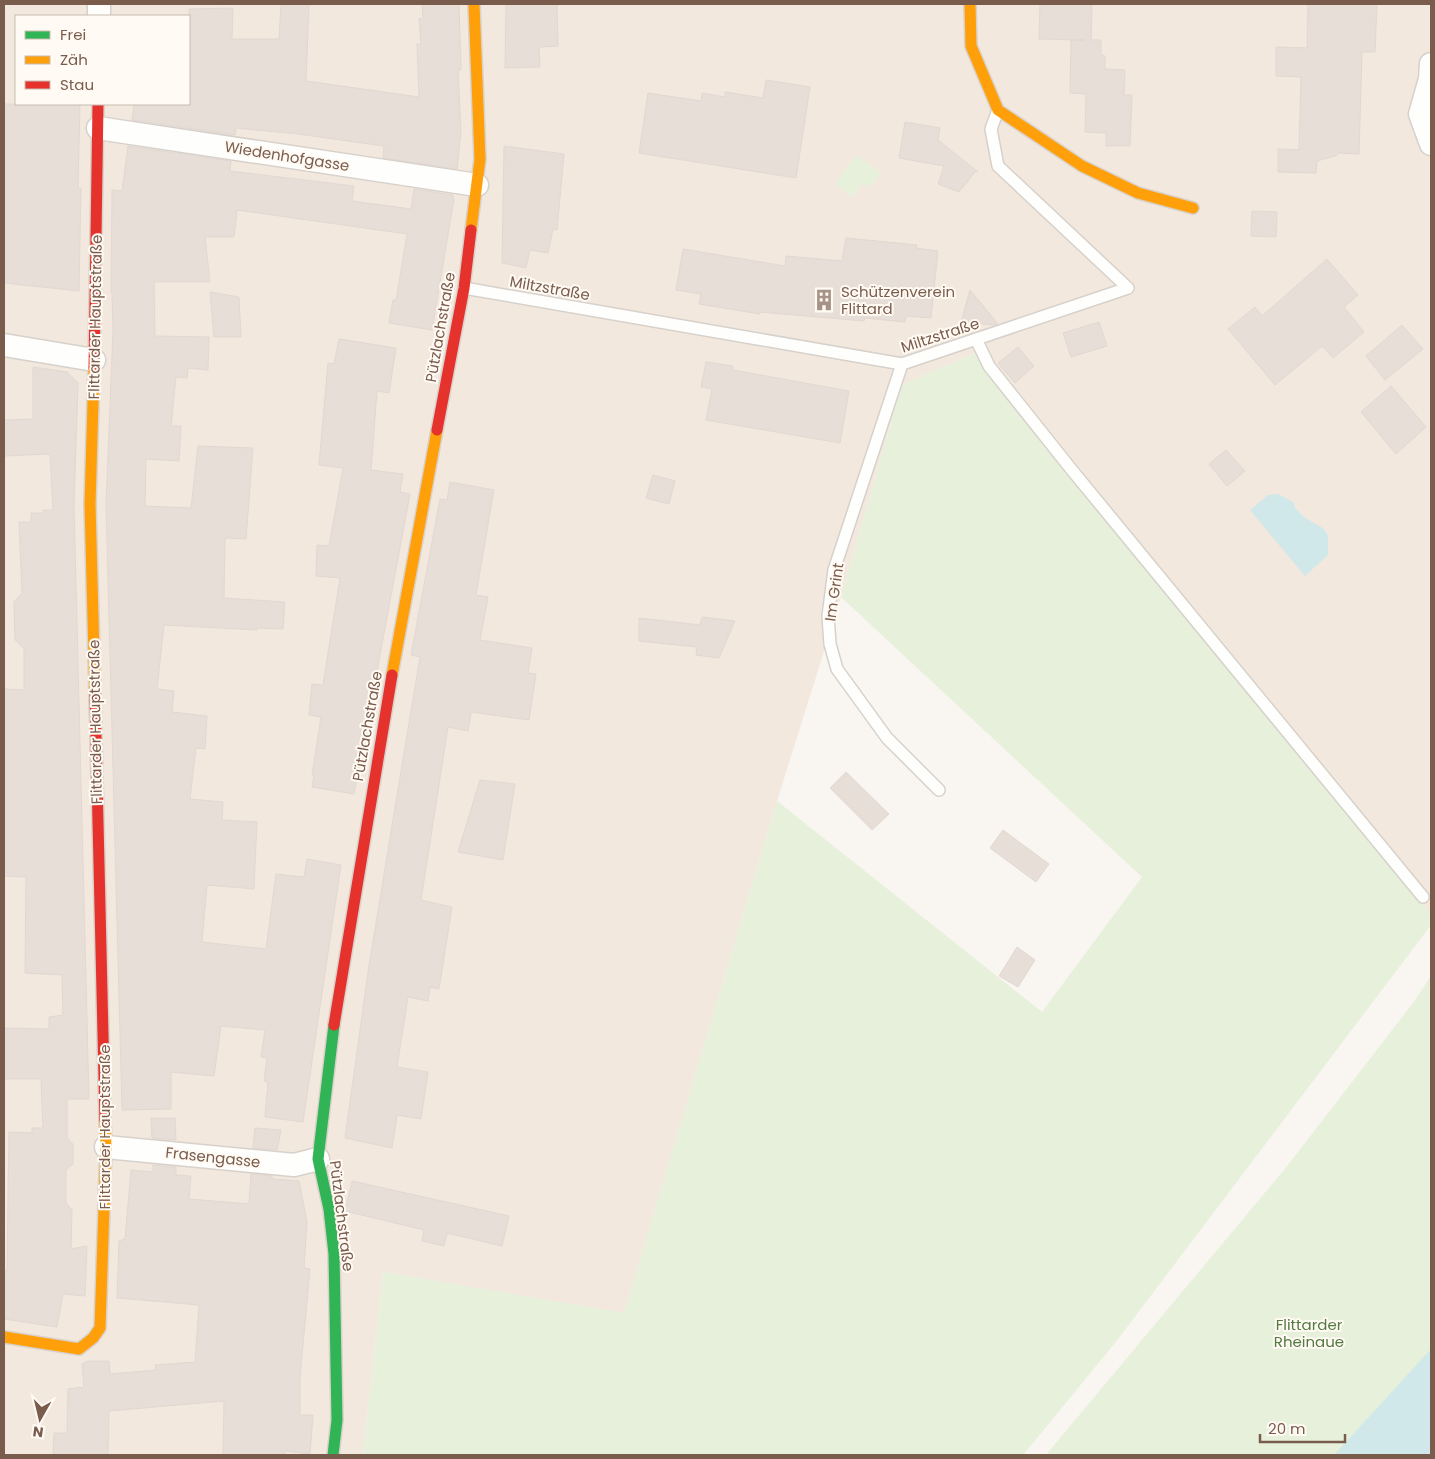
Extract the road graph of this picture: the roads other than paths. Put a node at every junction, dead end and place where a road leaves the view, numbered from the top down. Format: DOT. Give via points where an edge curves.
graph roads {
  1 [pos="474,4"];
  2 [pos="970,4"];
  3 [pos="1431,64"];
  4 [pos="98,105"];
  5 [pos="998,110"];
  6 [pos="98,128"];
  7 [pos="1431,144"];
  8 [pos="477,185"];
  9 [pos="1193,208"];
  10 [pos="464,288"];
  11 [pos="976,339"];
  12 [pos="4,345"];
  13 [pos="94,360"];
  14 [pos="902,364"];
  15 [pos="939,790"];
  16 [pos="1423,897"];
  17 [pos="106,1147"];
  18 [pos="318,1159"];
  19 [pos="4,1337"];
  20 [pos="332,1455"];
  1 -- 8 [label="street, Pützlachstraße" via="480,134"];
  2 -- 5 [label="street" via="971,46"];
  3 -- 7 [label="street" via="1420,114"];
  4 -- 6 [label="street, Flittarder Hauptstraße"];
  5 -- 9 [label="street" via="1082,166 1138,194"];
  5 -- 11 [label="lane, Miltzstraße" via="991,129 998,166 1128,288"];
  6 -- 8 [label="street, Wiedenhofgasse"];
  6 -- 13 [label="street, Flittarder Hauptstraße"];
  8 -- 10 [label="street, Pützlachstraße"];
  10 -- 14 [label="lane, Miltzstraße"];
  10 -- 18 [label="street, Pützlachstraße" via="383,720 338,996"];
  11 -- 14 [label="lane, Miltzstraße"];
  11 -- 16 [label="lane" via="989,366 1071,469"];
  12 -- 13 [label="street"];
  13 -- 17 [label="street, Flittarder Hauptstraße" via="90,504"];
  14 -- 15 [label="lane, Im Grint" via="834,570 828,616 830,644 837,669 887,738"];
  17 -- 18 [label="street, Frasengasse" via="294,1165"];
  17 -- 19 [label="street, Flittarder Hauptstraße" via="100,1328 79,1349"];
  18 -- 20 [label="street, Pützlachstraße" via="329,1209 334,1254 337,1420"];
}
